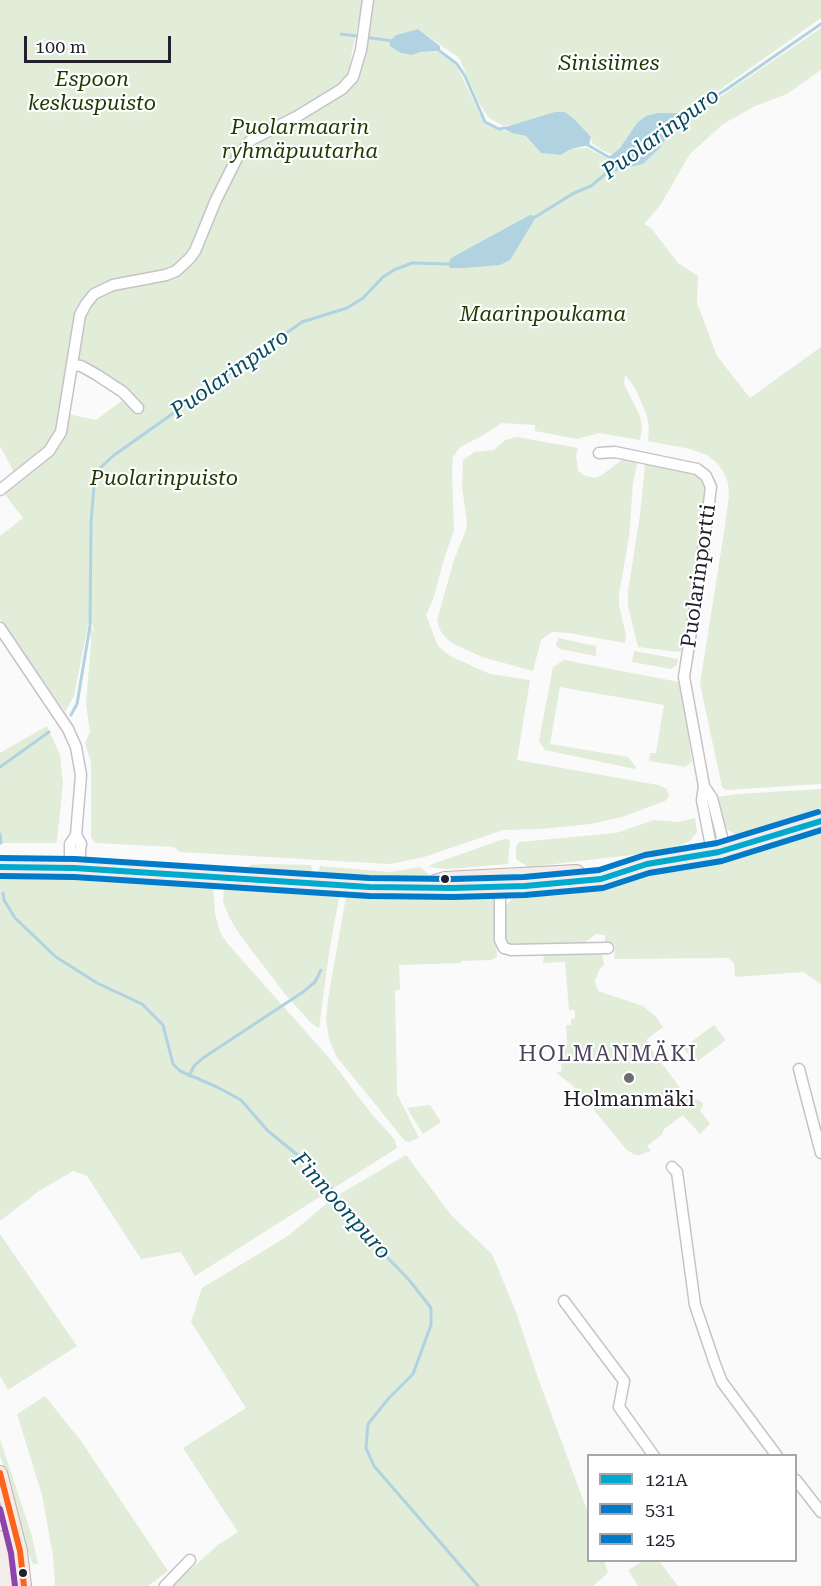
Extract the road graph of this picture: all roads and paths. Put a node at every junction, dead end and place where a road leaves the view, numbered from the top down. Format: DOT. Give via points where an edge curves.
graph roads {
  1 [pos="368,0"];
  2 [pos="72,364"];
  3 [pos="138,408"];
  4 [pos="599,453"];
  5 [pos="0,490"];
  6 [pos="0,628"];
  7 [pos="821,821"];
  8 [pos="719,852"];
  9 [pos="0,867"];
  10 [pos="74,868"];
  11 [pos="500,882"];
  12 [pos="608,948"];
  13 [pos="799,1069"];
  14 [pos="821,1153"];
  15 [pos="672,1167"];
  16 [pos="564,1301"];
  17 [pos="653,1454"];
  18 [pos="776,1454"];
  19 [pos="0,1473"];
  20 [pos="797,1482"];
  21 [pos="821,1512"];
  22 [pos="0,1538"];
  23 [pos="190,1560"];
  24 [pos="7,1586"];
  25 [pos="24,1586"];
  26 [pos="165,1586"];
  1 -- 2 [label="street" via="356,71 342,89 251,140 238,156 195,251 176,271 113,285 94,294 80,315"];
  2 -- 3 [label="street" via="123,392"];
  2 -- 5 [label="street" via="61,432 49,451"];
  4 -- 8 [label="street, Puolarinportti" via="615,452 697,468 711,487 684,677 704,786 712,798 722,837"];
  6 -- 10 [label="street" via="76,747 81,775 76,835 81,851"];
  7 -- 8 [label="main road"];
  8 -- 11 [label="main road" via="647,864 601,879"];
  9 -- 10 [label="main road"];
  10 -- 11 [label="main road" via="369,887"];
  11 -- 12 [label="street" via="500,940 504,948"];
  13 -- 14 [label="street"];
  15 -- 18 [label="street" via="677,1173 695,1305 715,1364 722,1382"];
  16 -- 17 [label="street" via="624,1381 619,1407"];
  19 -- 25 [label="main road" via="20,1551"];
  20 -- 21 [label="street"];
  22 -- 24 [label="main road"];
  23 -- 26 [label="street"];
}
